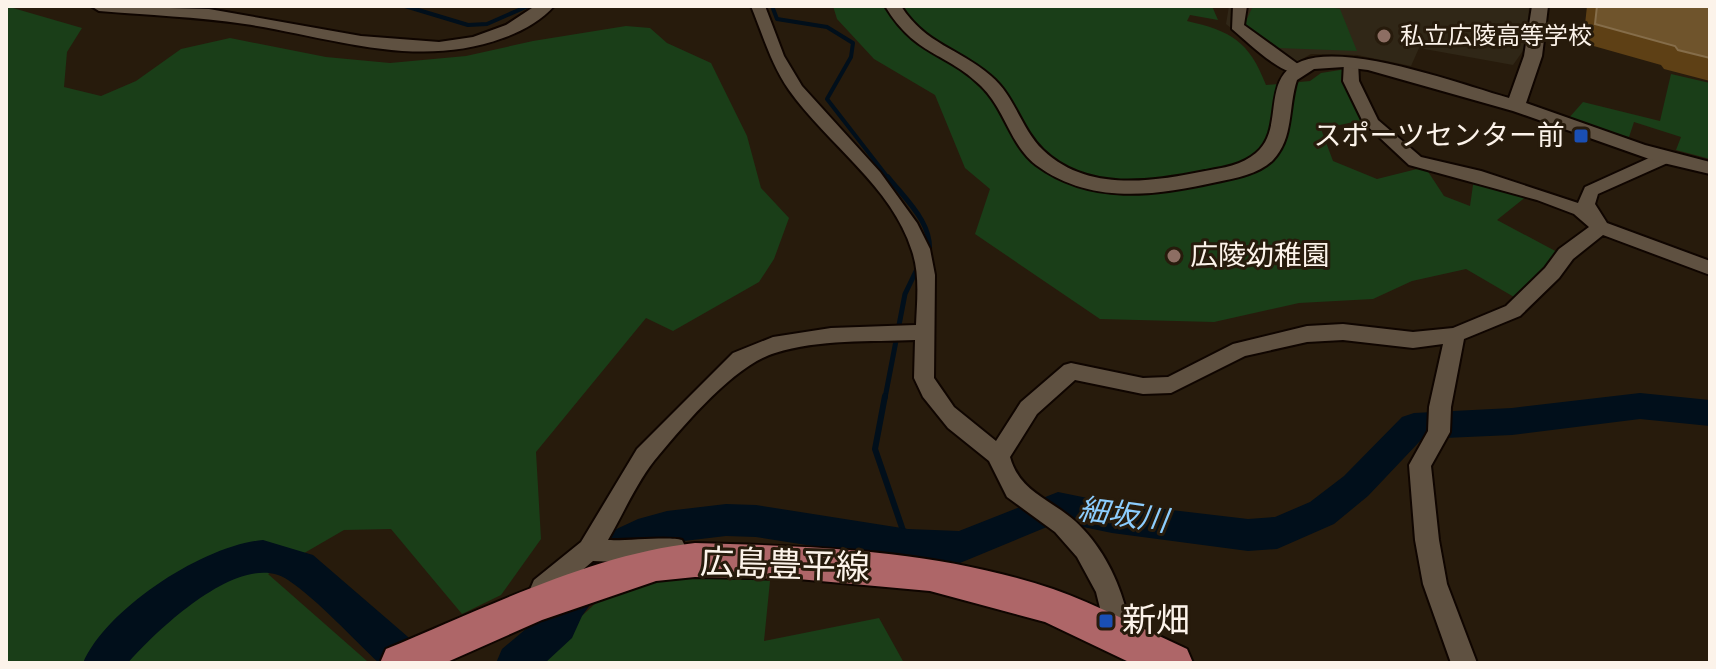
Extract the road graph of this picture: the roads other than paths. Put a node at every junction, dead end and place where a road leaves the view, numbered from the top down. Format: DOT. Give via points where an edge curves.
graph roads {
  1 [pos="99,6"];
  2 [pos="546,6"];
  3 [pos="758,6"];
  4 [pos="893,6"];
  5 [pos="1240,6"];
  6 [pos="1540,6"];
  7 [pos="1351,62"];
  8 [pos="1297,70"];
  9 [pos="1516,106"];
  10 [pos="1666,157"];
  11 [pos="1710,168"];
  12 [pos="1601,227"];
  13 [pos="1710,268"];
  14 [pos="923,332"];
  15 [pos="1455,335"];
  16 [pos="999,456"];
  17 [pos="591,568"];
  18 [pos="1119,639"];
  19 [pos="408,659"];
  20 [pos="1173,663"];
  21 [pos="1464,663"];
  1 -- 2 [label="street" via="245,19 420,49 502,33"];
  3 -- 14 [label="street" via="780,63 886,190 913,233 926,278"];
  4 -- 8 [label="street" via="910,33 984,78 1041,160 1113,188 1161,188 1258,161 1271,148 1279,129 1283,88"];
  5 -- 8 [label="street" via="1237,26"];
  6 -- 9 [label="street" via="1533,56"];
  7 -- 8 [label="street" via="1312,63"];
  7 -- 9 [label="street"];
  7 -- 12 [label="street" via="1351,81 1371,122 1415,161 1543,196 1580,210"];
  9 -- 10 [label="street"];
  10 -- 11 [label="street"];
  10 -- 12 [label="street" via="1591,191 1586,204"];
  12 -- 13 [label="street"];
  12 -- 15 [label="street" via="1566,254 1513,311"];
  14 -- 16 [label="street" via="924,378 930,392 949,418"];
  14 -- 17 [label="street" via="831,336 773,345 740,359 645,456"];
  15 -- 16 [label="street" via="1413,340 1343,332 1307,334 1240,349 1171,385 1143,386 1071,371 1029,408"];
  15 -- 21 [label="street" via="1439,432 1420,465 1435,584"];
  16 -- 18 [label="street" via="1002,477 1011,488 1065,526 1104,576"];
  17 -- 18 [label="main road, 広島豊平線" via="695,560 798,562 930,574 1051,606"];
  17 -- 19 [label="main road, 広島豊平線" via="545,602"];
  18 -- 20 [label="main road, 広島豊平線"];
}
